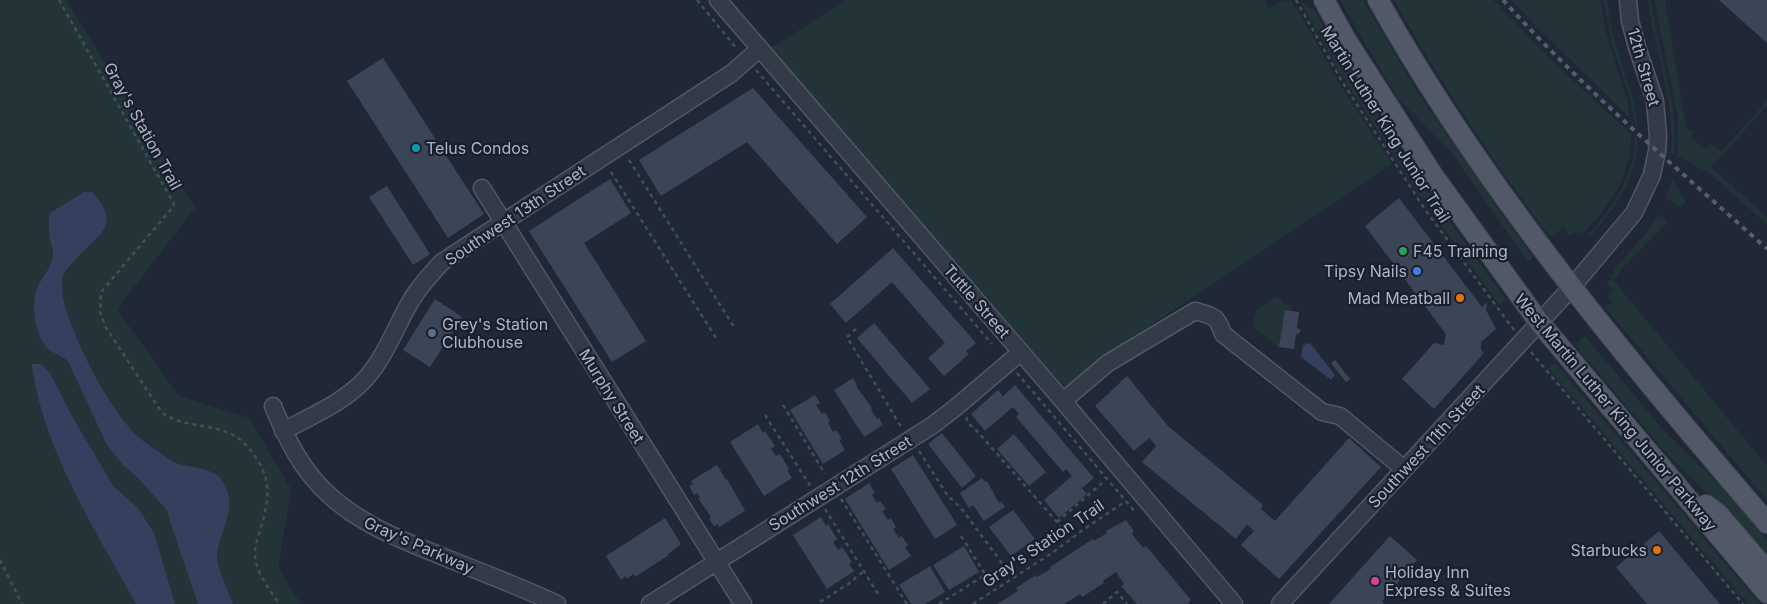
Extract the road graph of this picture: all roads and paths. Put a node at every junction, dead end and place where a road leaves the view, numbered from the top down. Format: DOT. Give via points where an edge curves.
graph roads {
  1 [pos="59,0"];
  2 [pos="697,0"];
  3 [pos="718,0"];
  4 [pos="1296,0"];
  5 [pos="1324,0"];
  6 [pos="1378,0"];
  7 [pos="1628,0"];
  8 [pos="759,49"];
  9 [pos="741,53"];
  10 [pos="752,66"];
  11 [pos="630,160"];
  12 [pos="611,172"];
  13 [pos="482,188"];
  14 [pos="503,222"];
  15 [pos="1572,288"];
  16 [pos="1539,322"];
  17 [pos="734,326"];
  18 [pos="856,329"];
  19 [pos="1515,330"];
  20 [pos="716,338"];
  21 [pos="997,349"];
  22 [pos="1021,352"];
  23 [pos="1532,353"];
  24 [pos="1015,370"];
  25 [pos="1063,401"];
  26 [pos="783,405"];
  27 [pos="273,406"];
  28 [pos="766,415"];
  29 [pos="965,415"];
  30 [pos="901,427"];
  31 [pos="283,431"];
  32 [pos="918,448"];
  33 [pos="1404,469"];
  34 [pos="826,474"];
  35 [pos="1102,483"];
  36 [pos="813,490"];
  37 [pos="1682,493"];
  38 [pos="841,498"];
  39 [pos="821,504"];
  40 [pos="1058,522"];
  41 [pos="1767,523"];
  42 [pos="961,536"];
  43 [pos="1071,538"];
  44 [pos="0,560"];
  45 [pos="716,562"];
  46 [pos="864,571"];
  47 [pos="1767,571"];
  48 [pos="985,575"];
  49 [pos="1013,578"];
  50 [pos="995,590"];
  51 [pos="1767,593"];
  52 [pos="880,597"];
  53 [pos="820,602"];
  54 [pos="22,604"];
  55 [pos="279,604"];
  56 [pos="557,604"];
  57 [pos="650,604"];
  58 [pos="743,604"];
  59 [pos="907,604"];
  60 [pos="939,604"];
  61 [pos="973,604"];
  62 [pos="1103,604"];
  63 [pos="1127,604"];
  64 [pos="1234,604"];
  65 [pos="1280,604"];
  66 [pos="1743,604"];
  1 -- 55 [label="path, Gray's Station Trail" via="174,204 102,292 100,312 105,326 162,413 173,420 225,431 251,450 266,475 268,490 255,552 256,564"];
  2 -- 9 [label="path"];
  3 -- 8 [label="street, Tuttle Street"];
  4 -- 19 [label="path, Martin Luther King Junior Trail" via="1343,83 1426,211"];
  5 -- 16 [label="main road, West Martin Luther King Junior Parkway" via="1432,174"];
  6 -- 15 [label="main road" via="1477,157"];
  7 -- 15 [label="street, 12th Street" via="1630,21 1655,101 1657,151 1652,175 1634,213"];
  8 -- 14 [label="street, Southwest 13th Street" via="732,73"];
  8 -- 22 [label="street, Tuttle Street"];
  10 -- 21 [label="path"];
  11 -- 17 [label="path"];
  12 -- 20 [label="path"];
  13 -- 14 [label="street, Murphy Street"];
  14 -- 31 [label="street, Southwest 13th Street" via="442,262 424,282 372,371 357,388 331,406"];
  14 -- 45 [label="street, Murphy Street"];
  15 -- 16 [label="street, Southwest 11th Street"];
  15 -- 41 [label="main road"];
  16 -- 33 [label="street, Southwest 11th Street"];
  16 -- 37 [label="main road, West Martin Luther King Junior Parkway"];
  18 -- 30 [label="path" via="847,337"];
  22 -- 25 [label="street, Tuttle Street"];
  22 -- 45 [label="street, Southwest 12th Street" via="941,419"];
  23 -- 66 [label="path"];
  24 -- 43 [label="path, Gray's Station Trail" via="1126,501"];
  25 -- 33 [label="street" via="1108,364 1196,311 1219,321 1223,334 1230,340 1322,412 1340,416"];
  25 -- 64 [label="street, Tuttle Street"];
  26 -- 34 [label="path"];
  27 -- 31 [label="street, Gray's Parkway"];
  28 -- 36 [label="path"];
  29 -- 40 [label="path" via="969,424"];
  31 -- 56 [label="street, Gray's Parkway" via="309,473 327,494 365,522 388,535"];
  32 -- 49 [label="path" via="948,496 961,508"];
  33 -- 65 [label="street, Southwest 11th Street"];
  35 -- 40 [label="path"];
  37 -- 47 [label="main road" via="1718,514"];
  37 -- 51 [label="main road, West Martin Luther King Junior Parkway"];
  38 -- 59 [label="path"];
  39 -- 46 [label="path"];
  40 -- 43 [label="path"];
  42 -- 48 [label="path"];
  43 -- 49 [label="path, Gray's Station Trail"];
  44 -- 54 [label="path"];
  45 -- 57 [label="street, Southwest 12th Street"];
  45 -- 58 [label="street, Murphy Street"];
  46 -- 52 [label="path"];
  46 -- 53 [label="path"];
  48 -- 50 [label="path"];
  48 -- 60 [label="path"];
  49 -- 50 [label="path, Gray's Station Trail"];
  50 -- 61 [label="path, Gray's Station Trail"];
  62 -- 63 [label="path" via="1117,592"];
}
